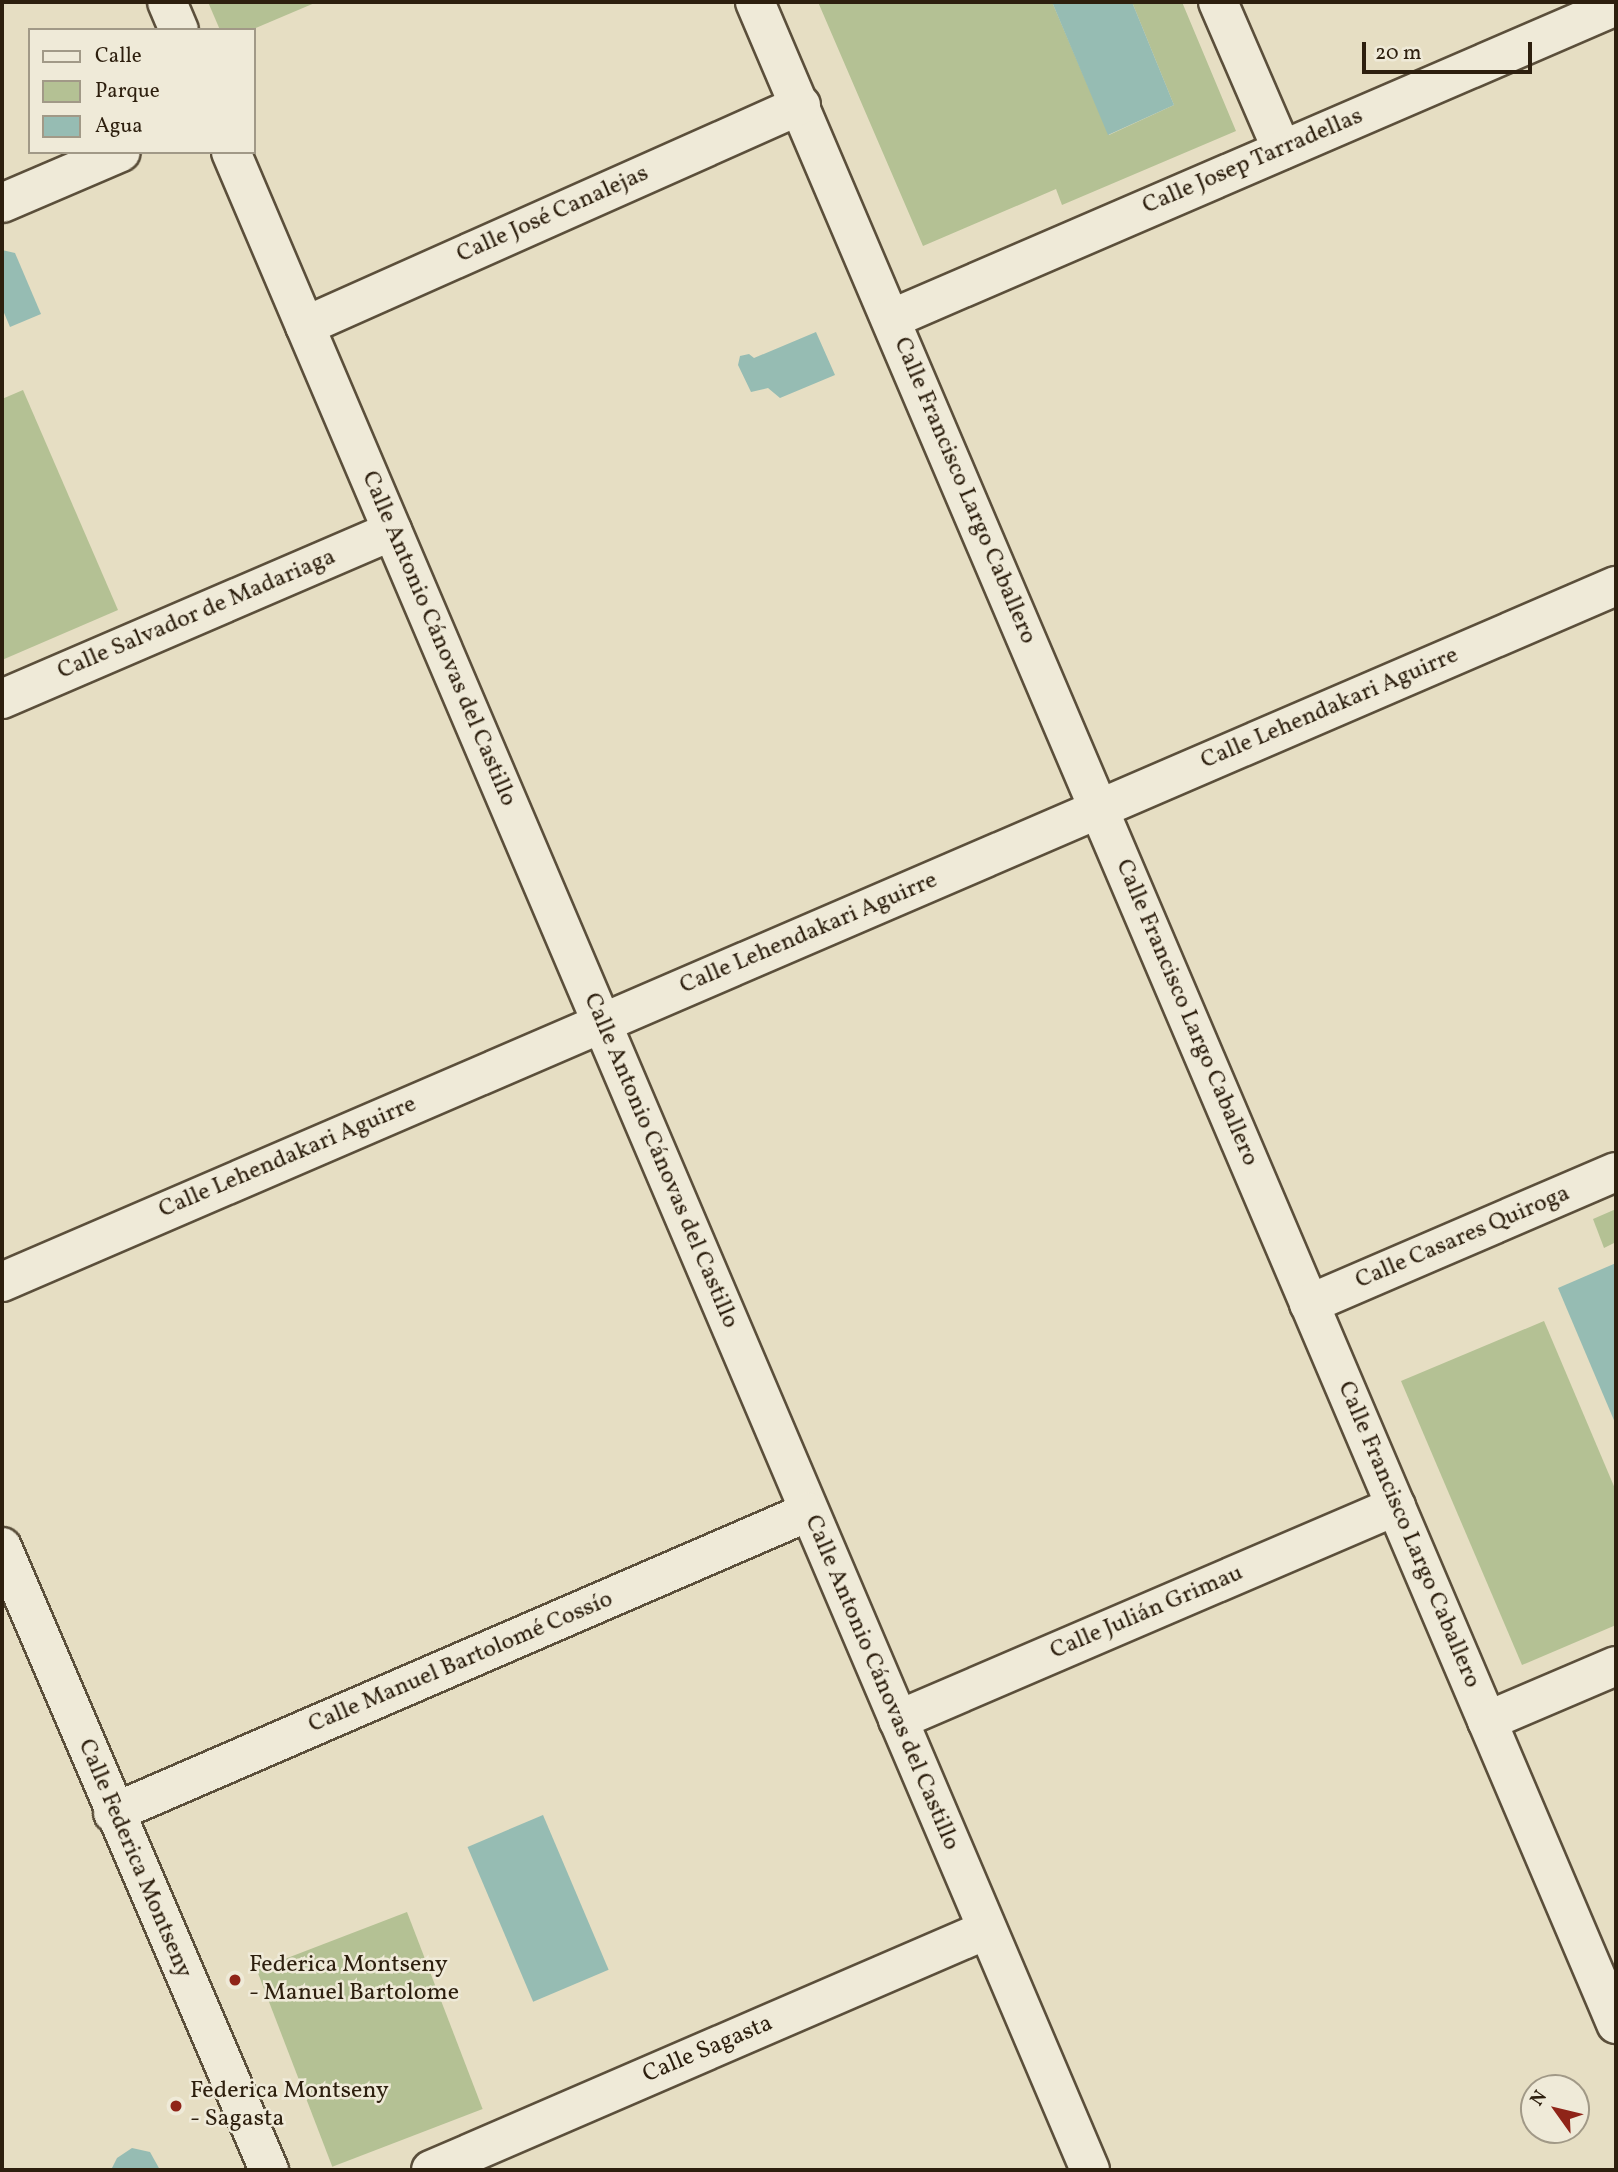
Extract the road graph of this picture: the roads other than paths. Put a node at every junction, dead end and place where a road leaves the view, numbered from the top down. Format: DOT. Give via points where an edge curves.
graph roads {
  1 [pos="167,2"];
  2 [pos="755,2"];
  3 [pos="1218,2"];
  4 [pos="1616,6"];
  5 [pos="178,28"];
  6 [pos="801,105"];
  7 [pos="1282,150"];
  8 [pos="116,154"];
  9 [pos="232,154"];
  10 [pos="2,203"];
  11 [pos="891,319"];
  12 [pos="305,326"];
  13 [pos="392,531"];
  14 [pos="1616,586"];
  15 [pos="2,699"];
  16 [pos="1099,808"];
  17 [pos="602,1022"];
  18 [pos="1616,1172"];
  19 [pos="2,1282"];
  20 [pos="1310,1304"];
  21 [pos="1396,1506"];
  22 [pos="808,1512"];
  23 [pos="2,1547"];
  24 [pos="1616,1666"];
  25 [pos="898,1720"];
  26 [pos="1487,1721"];
  27 [pos="113,1813"];
  28 [pos="986,1930"];
  29 [pos="1616,2024"];
  30 [pos="269,2170"];
  31 [pos="430,2170"];
  32 [pos="1090,2170"];
  1 -- 5 [label="street"];
  2 -- 6 [label="street, Calle Francisco Largo Caballero"];
  3 -- 7 [label="street"];
  4 -- 7 [label="street, Calle Josep Tarradellas"];
  6 -- 11 [label="street, Calle Francisco Largo Caballero"];
  6 -- 12 [label="street, Calle José Canalejas"];
  7 -- 11 [label="street, Calle Josep Tarradellas"];
  8 -- 10 [label="street"];
  9 -- 12 [label="street, Calle Antonio Cánovas del Castillo"];
  11 -- 16 [label="street, Calle Francisco Largo Caballero"];
  12 -- 13 [label="street, Calle Antonio Cánovas del Castillo"];
  13 -- 15 [label="street, Calle Salvador de Madariaga"];
  13 -- 17 [label="street, Calle Antonio Cánovas del Castillo"];
  14 -- 16 [label="street, Calle Lehendakari Aguirre"];
  16 -- 17 [label="street, Calle Lehendakari Aguirre"];
  16 -- 20 [label="street, Calle Francisco Largo Caballero"];
  17 -- 19 [label="street, Calle Lehendakari Aguirre"];
  17 -- 22 [label="street, Calle Antonio Cánovas del Castillo"];
  18 -- 20 [label="street, Calle Casares Quiroga"];
  20 -- 21 [label="street, Calle Francisco Largo Caballero"];
  21 -- 25 [label="street, Calle Julián Grimau"];
  21 -- 26 [label="street, Calle Francisco Largo Caballero"];
  22 -- 25 [label="street, Calle Antonio Cánovas del Castillo"];
  22 -- 27 [label="street, Calle Manuel Bartolomé Cossío"];
  23 -- 27 [label="street, Calle Federica Montseny"];
  24 -- 26 [label="street"];
  25 -- 28 [label="street, Calle Antonio Cánovas del Castillo"];
  26 -- 29 [label="street, Calle Francisco Largo Caballero"];
  27 -- 30 [label="street, Calle Federica Montseny"];
  28 -- 31 [label="street, Calle Sagasta"];
  28 -- 32 [label="street, Calle Antonio Cánovas del Castillo"];
}
